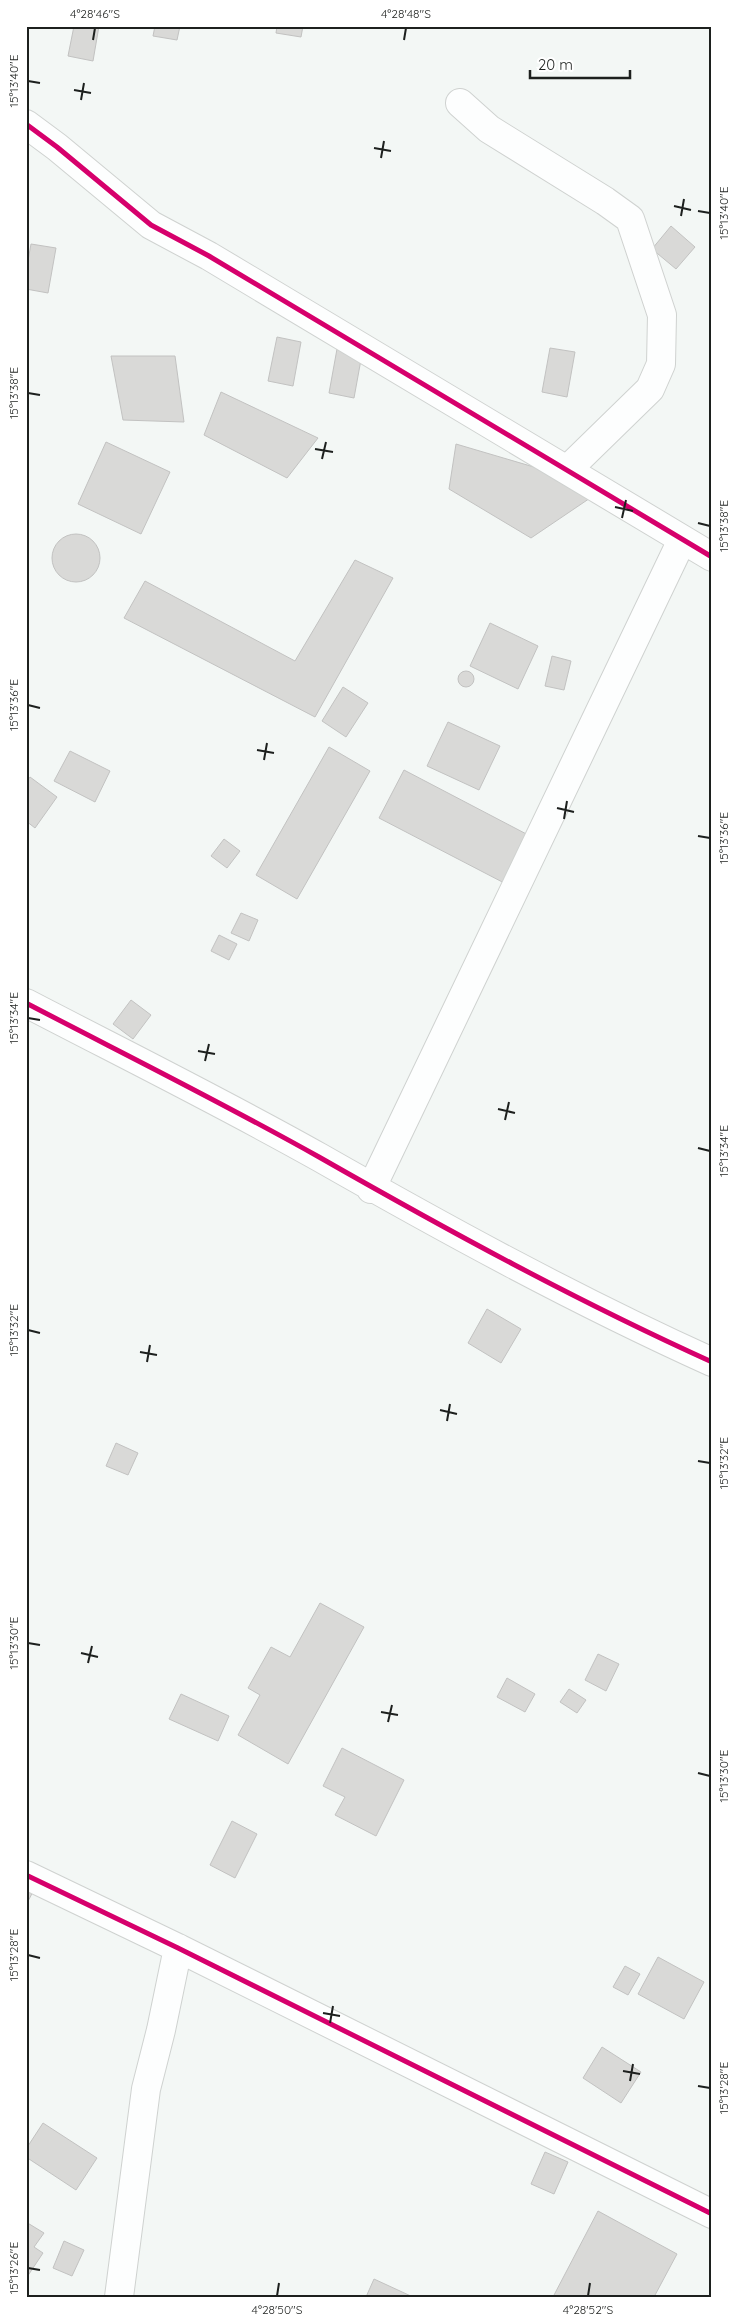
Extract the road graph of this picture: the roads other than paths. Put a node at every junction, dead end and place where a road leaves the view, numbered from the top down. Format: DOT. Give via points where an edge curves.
graph roads {
  1 [pos="460,103"];
  2 [pos="26,124"];
  3 [pos="567,470"];
  4 [pos="682,540"];
  5 [pos="712,557"];
  6 [pos="26,1003"];
  7 [pos="371,1189"];
  8 [pos="712,1362"];
  9 [pos="26,1875"];
  10 [pos="178,1948"];
  11 [pos="712,2214"];
  12 [pos="119,2297"];
  1 -- 3 [label="street" via="489,129 630,220 662,315 661,364 650,389"];
  2 -- 3 [label="street" via="151,225 209,256"];
  3 -- 4 [label="street"];
  4 -- 5 [label="street"];
  4 -- 7 [label="street"];
  6 -- 7 [label="street" via="318,1157"];
  7 -- 8 [label="street" via="638,1328"];
  9 -- 10 [label="street"];
  10 -- 11 [label="street"];
  10 -- 12 [label="street" via="162,2030 146,2089"];
}
